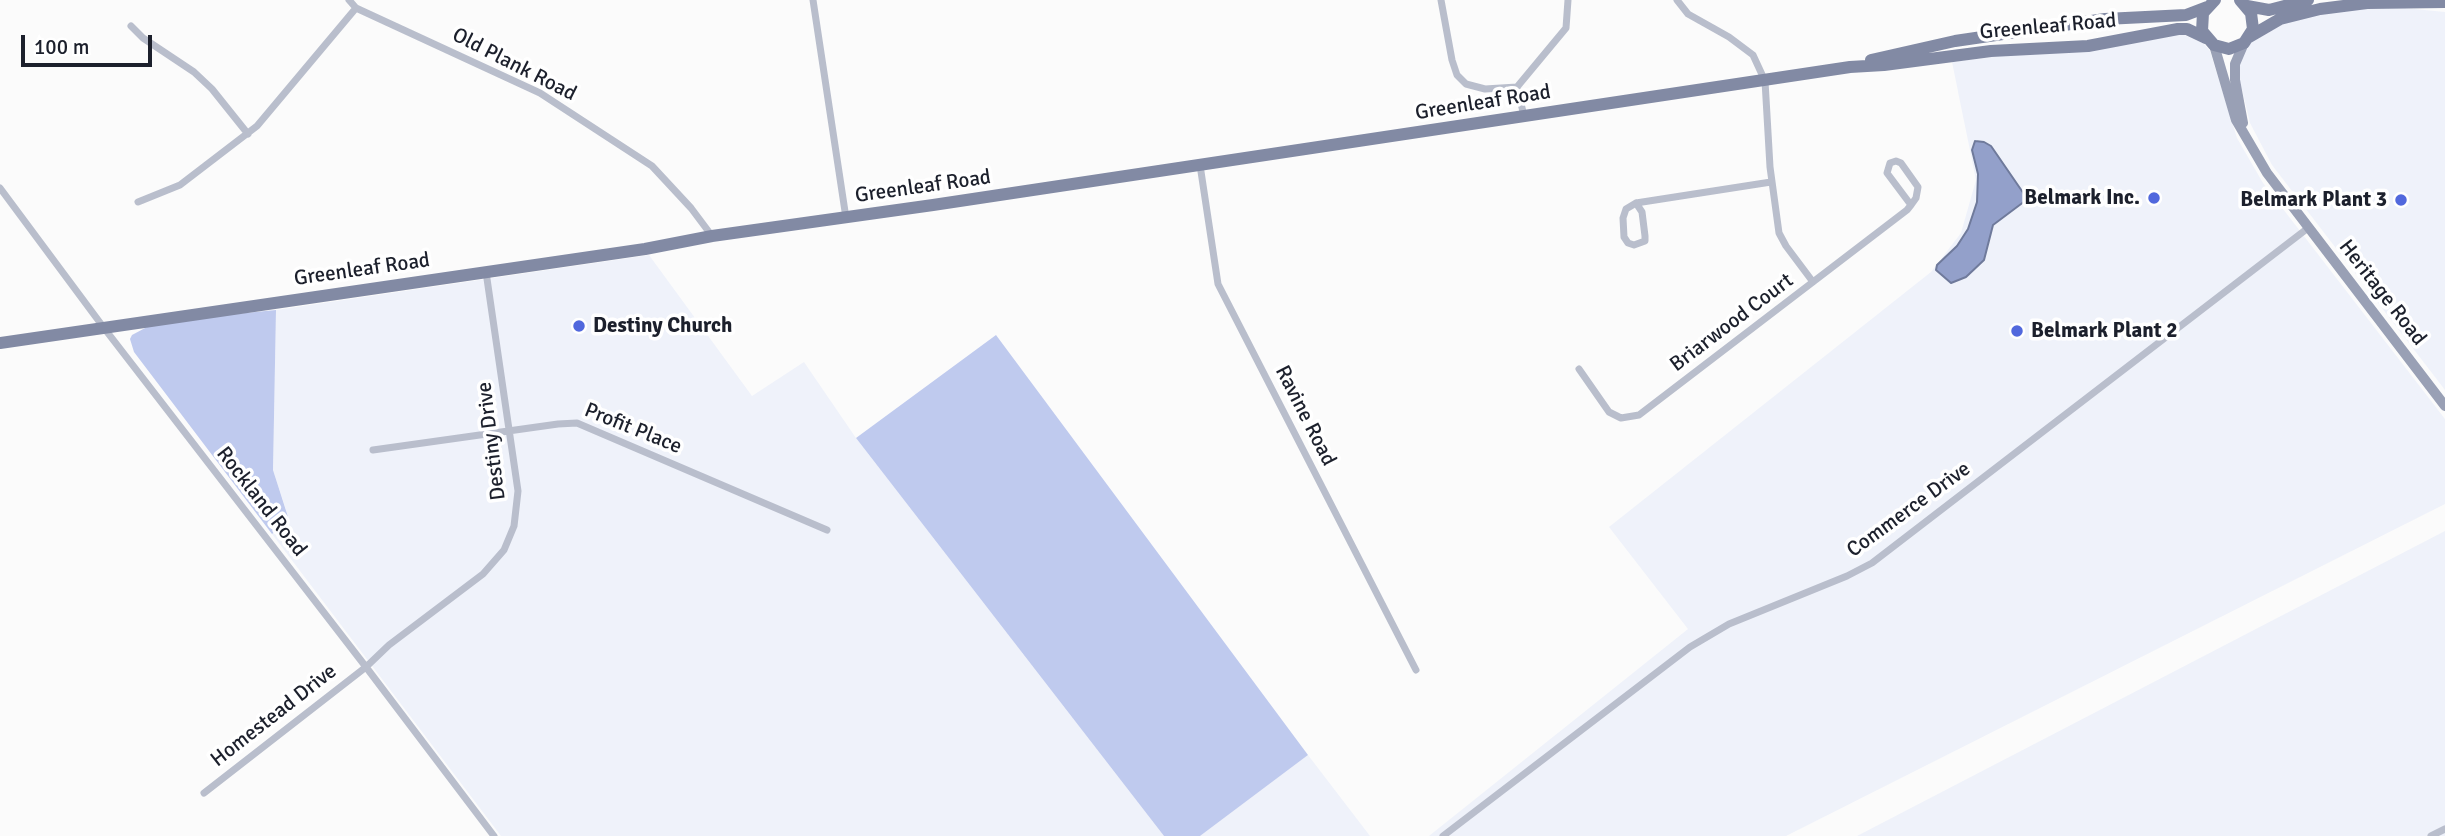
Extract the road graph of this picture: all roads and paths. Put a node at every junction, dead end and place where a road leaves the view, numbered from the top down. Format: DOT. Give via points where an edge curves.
graph roads {
  1 [pos="349,0"];
  2 [pos="813,0"];
  3 [pos="1441,0"];
  4 [pos="1568,0"];
  5 [pos="1677,0"];
  6 [pos="2308,0"];
  7 [pos="2242,1"];
  8 [pos="2211,2"];
  9 [pos="2445,2"];
  10 [pos="356,8"];
  11 [pos="131,26"];
  12 [pos="2247,40"];
  13 [pos="2210,41"];
  14 [pos="1850,67"];
  15 [pos="1765,81"];
  16 [pos="1517,87"];
  17 [pos="1524,116"];
  18 [pos="2244,132"];
  19 [pos="248,134"];
  20 [pos="1200,165"];
  21 [pos="1771,182"];
  22 [pos="0,188"];
  23 [pos="138,202"];
  24 [pos="1636,203"];
  25 [pos="1911,205"];
  26 [pos="846,218"];
  27 [pos="2308,228"];
  28 [pos="712,236"];
  29 [pos="486,271"];
  30 [pos="1813,282"];
  31 [pos="104,328"];
  32 [pos="0,343"];
  33 [pos="1578,369"];
  34 [pos="2445,406"];
  35 [pos="510,431"];
  36 [pos="373,450"];
  37 [pos="827,530"];
  38 [pos="366,667"];
  39 [pos="1416,670"];
  40 [pos="204,793"];
  41 [pos="2445,829"];
  42 [pos="494,836"];
  43 [pos="1443,836"];
  44 [pos="2431,836"];
  1 -- 10 [label="street, Old Plank Road"];
  2 -- 26 [label="street"];
  3 -- 16 [label="street" via="1457,75 1466,84 1485,89"];
  4 -- 16 [label="street" via="1566,28"];
  5 -- 15 [label="street" via="1688,13 1752,55"];
  6 -- 7 [label="main road" via="2269,10"];
  7 -- 12 [label="main road" via="2253,21"];
  8 -- 13 [label="main road" via="2201,20"];
  8 -- 14 [label="main road, Greenleaf Road" via="2186,15 2105,19 1955,41"];
  9 -- 12 [label="main road" via="2320,9 2280,19"];
  10 -- 19 [label="street"];
  10 -- 28 [label="street, Old Plank Road" via="540,93 652,166"];
  11 -- 19 [label="street" via="194,72"];
  12 -- 13 [label="main road, Greenleaf Road" via="2229,49"];
  12 -- 18 [label="main road, Heritage Road" via="2235,64"];
  13 -- 14 [label="main road, Greenleaf Road" via="2178,29 2088,46 1979,52"];
  13 -- 18 [label="main road, Heritage Road"];
  14 -- 15 [label="main road, Greenleaf Road"];
  15 -- 17 [label="main road, Greenleaf Road"];
  15 -- 21 [label="street"];
  16 -- 17 [label="street"];
  17 -- 20 [label="main road, Greenleaf Road"];
  18 -- 27 [label="main road, Heritage Road" via="2267,173"];
  19 -- 23 [label="street" via="180,185"];
  20 -- 26 [label="main road, Greenleaf Road"];
  20 -- 39 [label="street, Ravine Road" via="1218,284"];
  21 -- 24 [label="street"];
  21 -- 30 [label="street" via="1782,240"];
  22 -- 31 [label="street, Rockland Road"];
  24 -- 24 [label="street" via="1622,218 1624,237 1634,245 1645,236"];
  25 -- 25 [label="street" via="1917,183 1896,160 1887,173"];
  25 -- 30 [label="street, Briarwood Court"];
  26 -- 28 [label="main road, Greenleaf Road"];
  27 -- 34 [label="main road, Heritage Road"];
  27 -- 43 [label="street, Commerce Drive" via="1879,558 1690,646"];
  28 -- 29 [label="main road, Greenleaf Road"];
  29 -- 31 [label="main road, Greenleaf Road"];
  29 -- 35 [label="street, Destiny Drive"];
  30 -- 33 [label="street, Briarwood Court" via="1635,417 1621,418 1609,412"];
  31 -- 32 [label="main road, Greenleaf Road"];
  31 -- 38 [label="street, Rockland Road"];
  35 -- 36 [label="street, Profit Place"];
  35 -- 37 [label="street, Profit Place" via="567,422 582,425"];
  35 -- 38 [label="street, Destiny Drive" via="518,504 503,550 482,574"];
  38 -- 40 [label="street, Homestead Drive"];
  38 -- 42 [label="street, Rockland Road"];
  41 -- 44 [label="street"];
}
